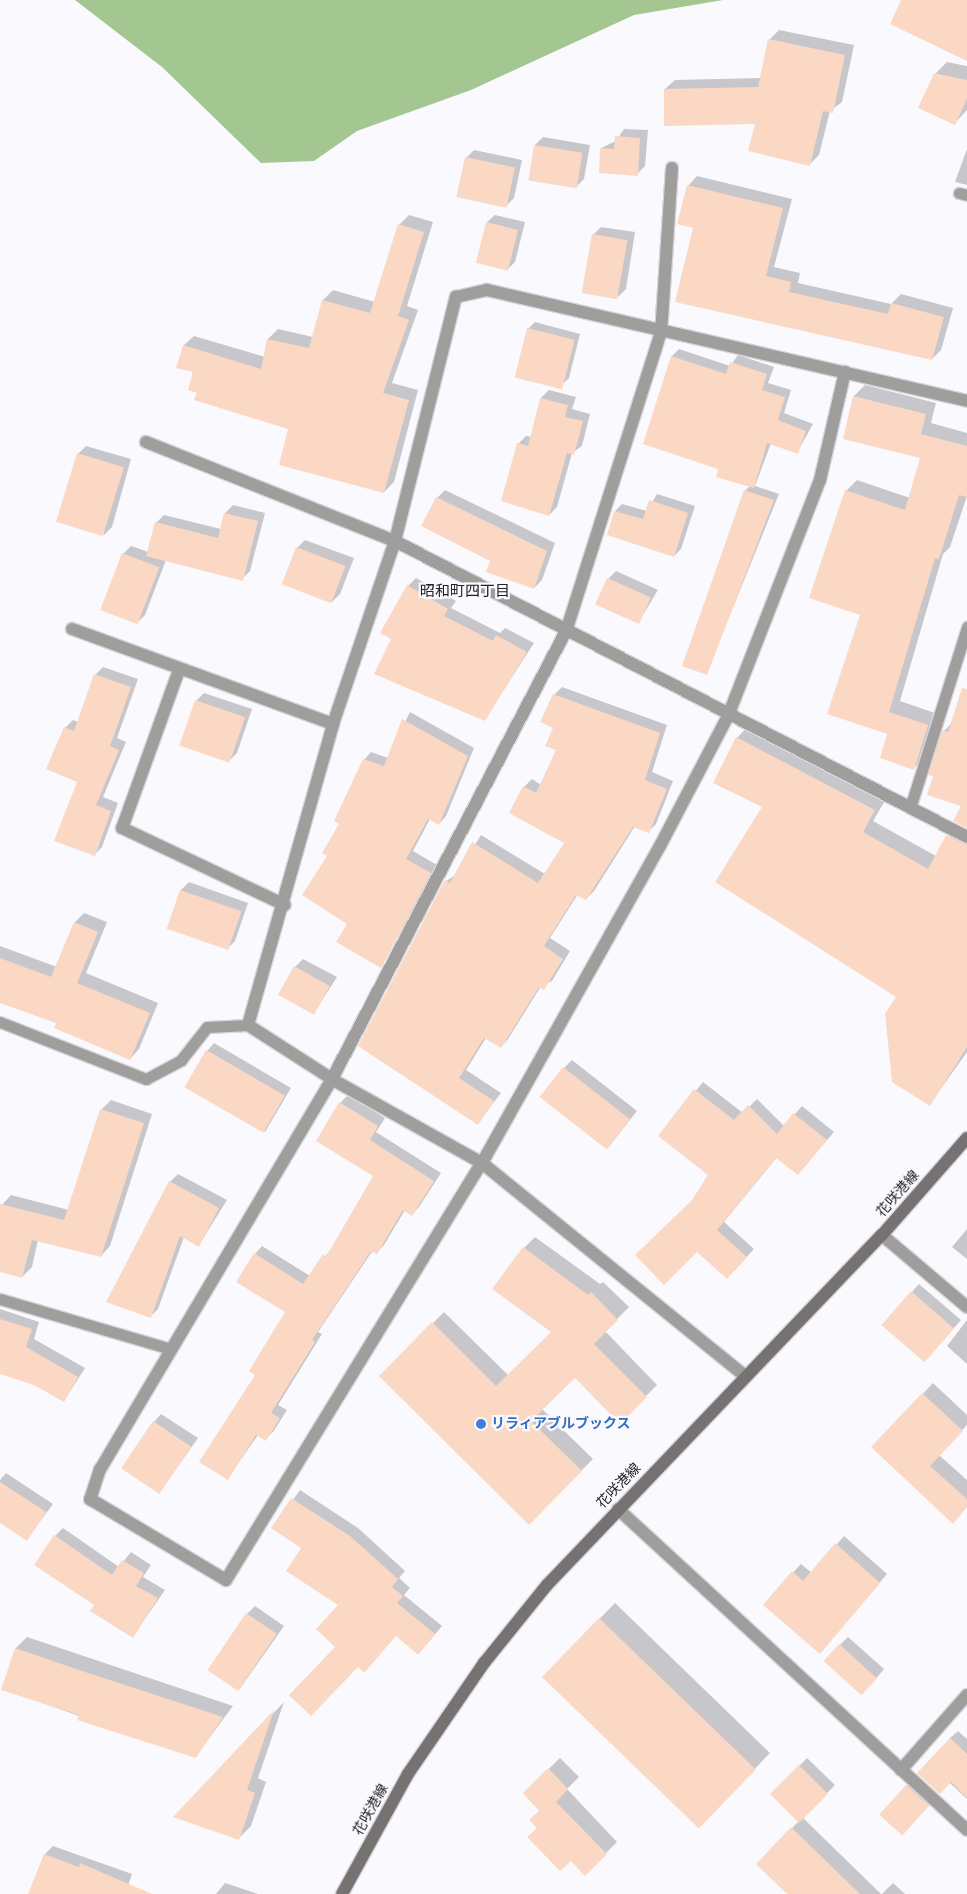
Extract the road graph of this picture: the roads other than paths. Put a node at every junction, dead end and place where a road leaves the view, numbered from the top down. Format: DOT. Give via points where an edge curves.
graph roads {
  1 [pos="672,168"];
  2 [pos="660,332"];
  3 [pos="845,372"];
  4 [pos="967,401"];
  5 [pos="146,442"];
  6 [pos="395,541"];
  7 [pos="967,627"];
  8 [pos="72,629"];
  9 [pos="566,631"];
  10 [pos="179,670"];
  11 [pos="728,716"];
  12 [pos="333,724"];
  13 [pos="910,808"];
  14 [pos="967,837"];
  15 [pos="285,905"];
  16 [pos="0,1022"];
  17 [pos="248,1025"];
  18 [pos="332,1079"];
  19 [pos="967,1138"];
  20 [pos="482,1163"];
  21 [pos="882,1235"];
  22 [pos="0,1299"];
  23 [pos="967,1306"];
  24 [pos="171,1349"];
  25 [pos="745,1376"];
  26 [pos="618,1509"];
  27 [pos="967,1695"];
  28 [pos="901,1770"];
  29 [pos="967,1830"];
  30 [pos="342,1894"];
  1 -- 2 [label="street"];
  2 -- 3 [label="street"];
  2 -- 6 [label="street" via="487,290 456,296"];
  2 -- 9 [label="street"];
  3 -- 4 [label="street"];
  3 -- 11 [label="street" via="820,480"];
  5 -- 6 [label="street"];
  6 -- 9 [label="street"];
  6 -- 12 [label="street"];
  7 -- 13 [label="lane"];
  8 -- 10 [label="street"];
  9 -- 11 [label="street"];
  9 -- 18 [label="street"];
  10 -- 12 [label="street"];
  10 -- 15 [label="street" via="122,828"];
  11 -- 13 [label="street"];
  11 -- 20 [label="street" via="660,846"];
  12 -- 15 [label="street"];
  13 -- 14 [label="street"];
  15 -- 17 [label="street"];
  16 -- 17 [label="lane" via="146,1079 181,1060 207,1027"];
  17 -- 18 [label="street"];
  18 -- 20 [label="street"];
  18 -- 24 [label="street"];
  19 -- 21 [label="main road, 花咲港線"];
  20 -- 24 [label="street" via="226,1580 90,1499 100,1469"];
  20 -- 25 [label="street"];
  21 -- 23 [label="street"];
  21 -- 25 [label="main road, 花咲港線"];
  22 -- 24 [label="lane"];
  25 -- 26 [label="main road, 花咲港線"];
  26 -- 28 [label="street"];
  26 -- 30 [label="main road, 花咲港線" via="547,1585 484,1663 408,1774"];
  27 -- 28 [label="street"];
  28 -- 29 [label="street"];
}
